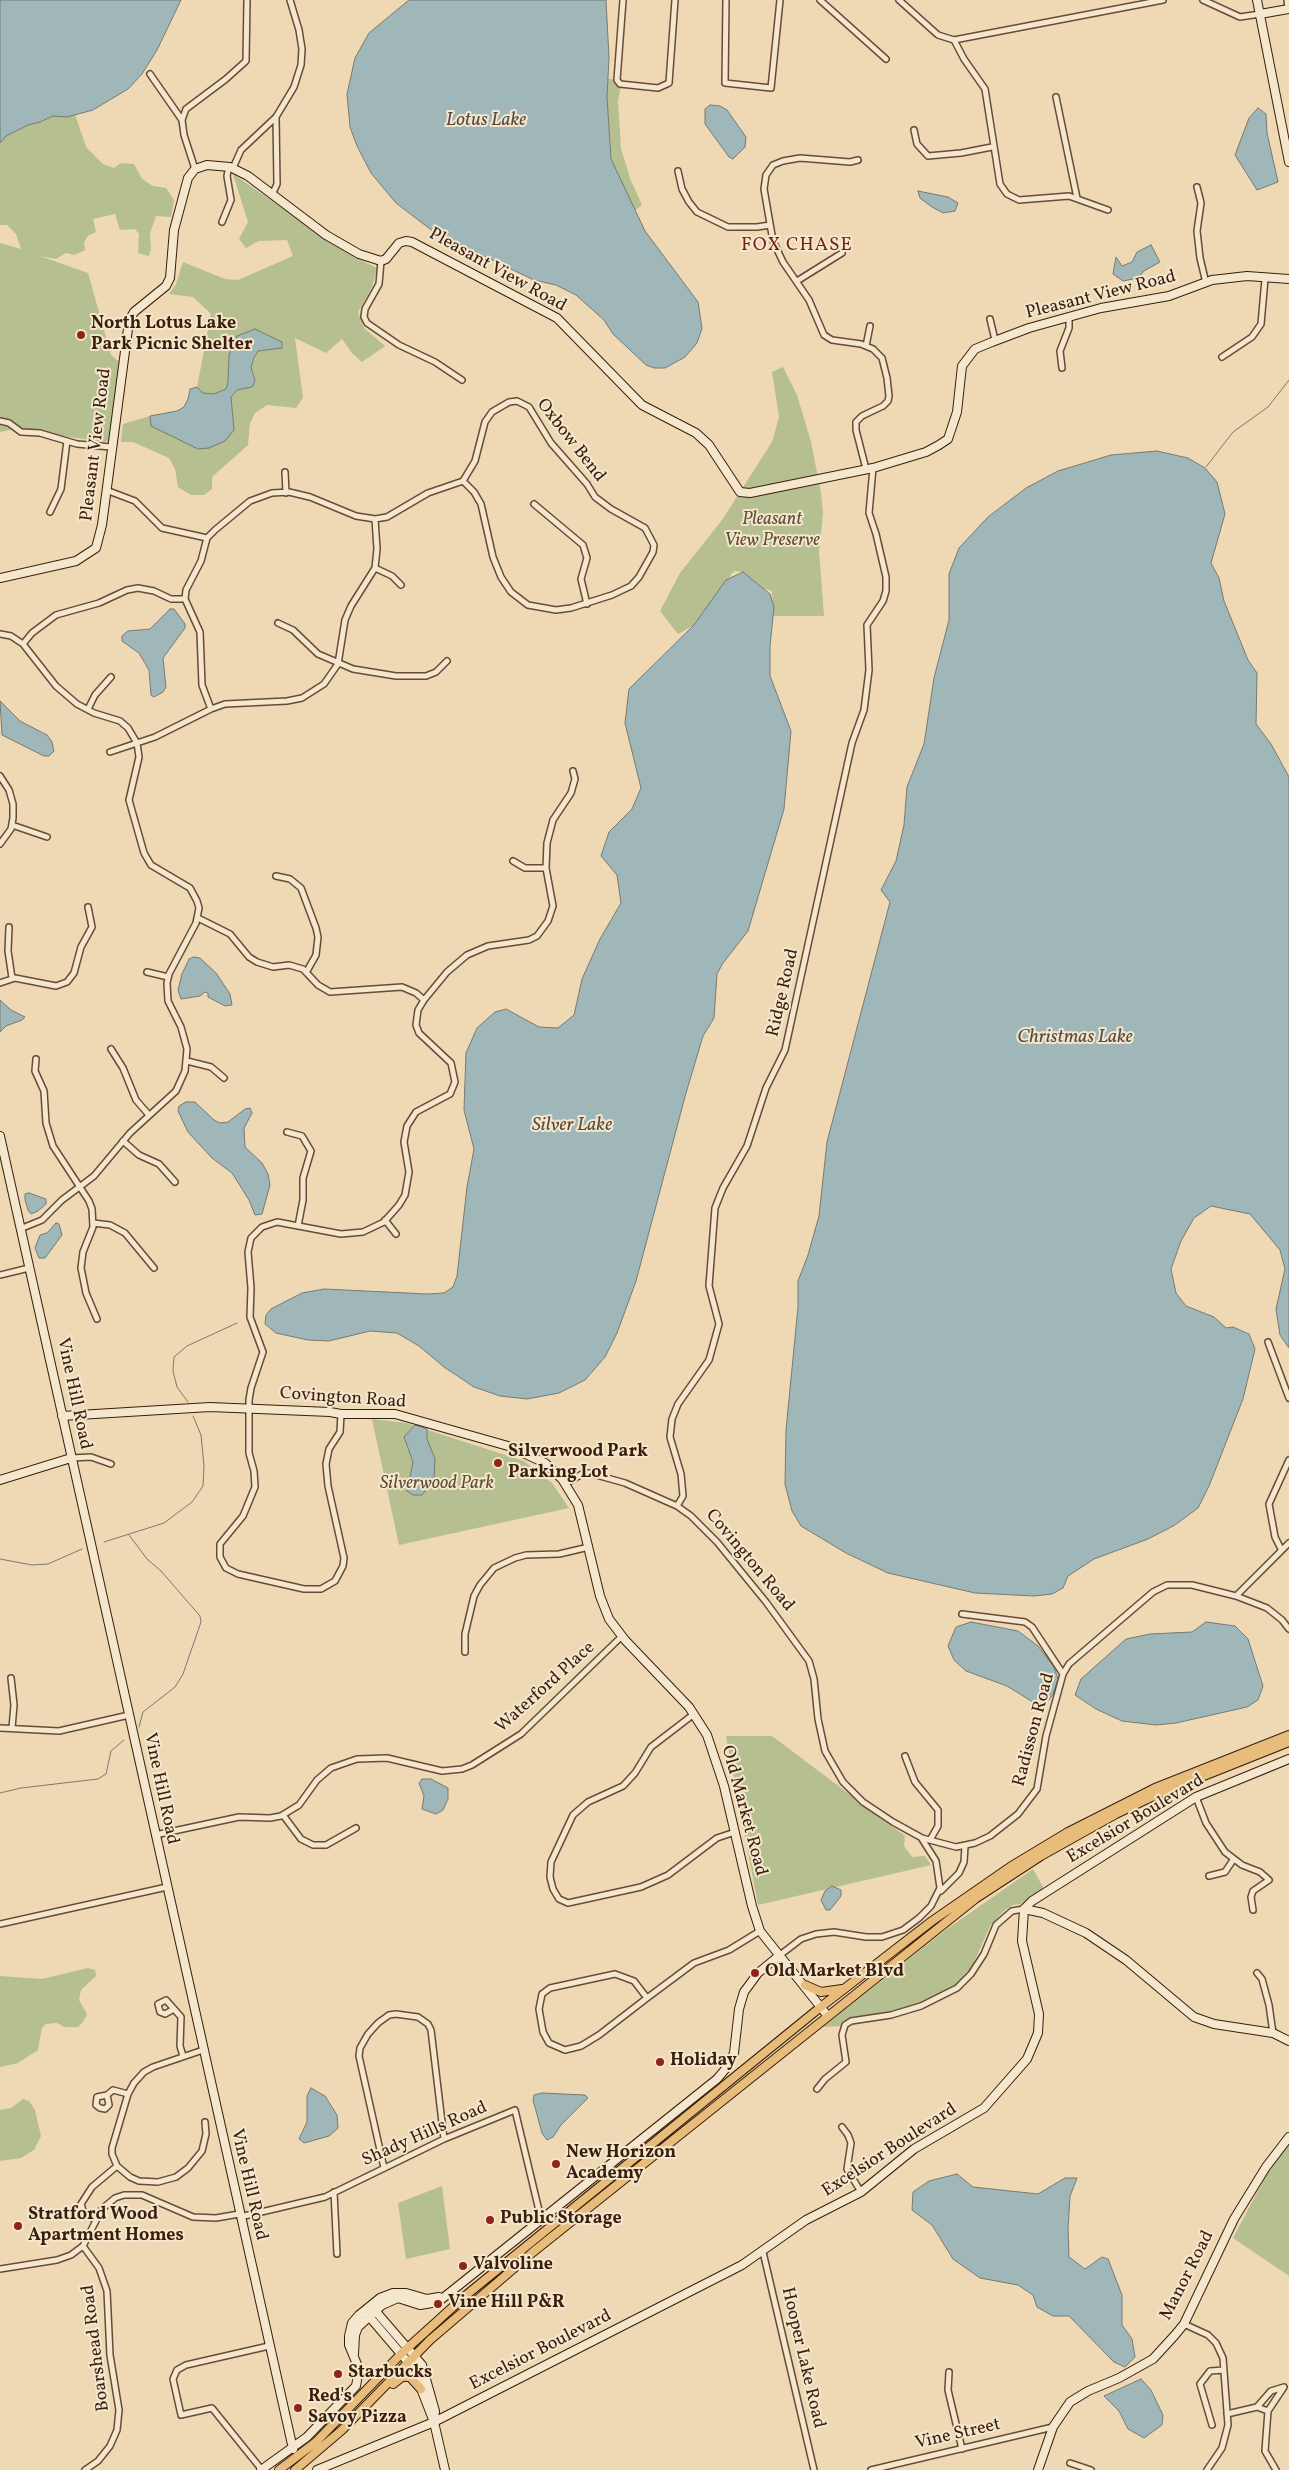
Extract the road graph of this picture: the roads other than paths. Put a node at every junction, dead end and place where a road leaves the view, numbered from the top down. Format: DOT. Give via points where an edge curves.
graph roads {
  1 [pos="246,0"];
  2 [pos="290,0"];
  3 [pos="623,0"];
  4 [pos="675,0"];
  5 [pos="726,0"];
  6 [pos="780,0"];
  7 [pos="820,0"];
  8 [pos="899,0"];
  9 [pos="1163,0"];
  10 [pos="1202,0"];
  11 [pos="1257,0"];
  12 [pos="1287,0"];
  13 [pos="1288,9"];
  14 [pos="1260,14"];
  15 [pos="954,40"];
  16 [pos="886,59"];
  17 [pos="150,74"];
  18 [pos="1056,97"];
  19 [pos="276,116"];
  20 [pos="182,120"];
  21 [pos="914,130"];
  22 [pos="992,147"];
  23 [pos="858,160"];
  24 [pos="1289,162"];
  25 [pos="231,167"];
  26 [pos="195,169"];
  27 [pos="678,171"];
  28 [pos="1197,187"];
  29 [pos="271,195"];
  30 [pos="1077,198"];
  31 [pos="1108,210"];
  32 [pos="222,222"];
  33 [pos="770,225"];
  34 [pos="842,252"];
  35 [pos="381,261"];
  36 [pos="1265,279"];
  37 [pos="1289,280"];
  38 [pos="797,281"];
  39 [pos="1206,283"];
  40 [pos="1069,317"];
  41 [pos="990,319"];
  42 [pos="870,326"];
  43 [pos="995,340"];
  44 [pos="866,346"];
  45 [pos="1222,357"];
  46 [pos="1062,368"];
  47 [pos="462,380"];
  48 [pos="0,421"];
  49 [pos="67,441"];
  50 [pos="111,447"];
  51 [pos="869,468"];
  52 [pos="285,472"];
  53 [pos="462,481"];
  54 [pos="106,490"];
  55 [pos="286,493"];
  56 [pos="534,504"];
  57 [pos="50,512"];
  58 [pos="375,519"];
  59 [pos="207,538"];
  60 [pos="375,568"];
  61 [pos="0,578"];
  62 [pos="401,585"];
  63 [pos="185,598"];
  64 [pos="587,604"];
  65 [pos="278,623"];
  66 [pos="0,634"];
  67 [pos="23,644"];
  68 [pos="448,660"];
  69 [pos="338,664"];
  70 [pos="111,677"];
  71 [pos="211,709"];
  72 [pos="88,710"];
  73 [pos="137,743"];
  74 [pos="110,752"];
  75 [pos="574,772"];
  76 [pos="0,776"];
  77 [pos="12,825"];
  78 [pos="47,837"];
  79 [pos="0,844"];
  80 [pos="513,861"];
  81 [pos="546,868"];
  82 [pos="276,876"];
  83 [pos="88,907"];
  84 [pos="198,918"];
  85 [pos="8,927"];
  86 [pos="307,971"];
  87 [pos="147,972"];
  88 [pos="168,977"];
  89 [pos="12,978"];
  90 [pos="0,983"];
  91 [pos="424,1000"];
  92 [pos="112,1049"];
  93 [pos="36,1060"];
  94 [pos="187,1061"];
  95 [pos="224,1078"];
  96 [pos="149,1115"];
  97 [pos="287,1132"];
  98 [pos="0,1136"];
  99 [pos="123,1142"];
  100 [pos="175,1182"];
  101 [pos="80,1187"];
  102 [pos="385,1220"];
  103 [pos="93,1223"];
  104 [pos="298,1226"];
  105 [pos="20,1228"];
  106 [pos="396,1234"];
  107 [pos="29,1268"];
  108 [pos="154,1268"];
  109 [pos="0,1275"];
  110 [pos="97,1319"];
  111 [pos="1268,1342"];
  112 [pos="1289,1398"];
  113 [pos="250,1409"];
  114 [pos="341,1414"];
  115 [pos="62,1416"];
  116 [pos="71,1458"];
  117 [pos="1289,1460"];
  118 [pos="111,1464"];
  119 [pos="0,1480"];
  120 [pos="565,1484"];
  121 [pos="677,1506"];
  122 [pos="1289,1544"];
  123 [pos="589,1547"];
  124 [pos="1281,1549"];
  125 [pos="1236,1596"];
  126 [pos="962,1614"];
  127 [pos="1289,1629"];
  128 [pos="622,1636"];
  129 [pos="465,1652"];
  130 [pos="1063,1674"];
  131 [pos="11,1678"];
  132 [pos="694,1714"];
  133 [pos="129,1715"];
  134 [pos="0,1728"];
  135 [pos="12,1728"];
  136 [pos="1289,1735"];
  137 [pos="1289,1742"];
  138 [pos="905,1756"];
  139 [pos="1289,1759"];
  140 [pos="1196,1797"];
  141 [pos="283,1815"];
  142 [pos="356,1828"];
  143 [pos="735,1832"];
  144 [pos="155,1835"];
  145 [pos="922,1838"];
  146 [pos="930,1840"];
  147 [pos="966,1846"];
  148 [pos="1233,1860"];
  149 [pos="1209,1876"];
  150 [pos="167,1887"];
  151 [pos="938,1894"];
  152 [pos="1024,1909"];
  153 [pos="1253,1910"];
  154 [pos="0,1924"];
  155 [pos="760,1931"];
  156 [pos="780,1955"];
  157 [pos="1257,1973"];
  158 [pos="850,1984"];
  159 [pos="804,1986"];
  160 [pos="647,1998"];
  161 [pos="822,2006"];
  162 [pos="174,2009"];
  163 [pos="827,2016"];
  164 [pos="1273,2033"];
  165 [pos="1289,2041"];
  166 [pos="203,2050"];
  167 [pos="182,2056"];
  168 [pos="817,2089"];
  169 [pos="128,2094"];
  170 [pos="107,2095"];
  171 [pos="205,2122"];
  172 [pos="842,2127"];
  173 [pos="1289,2137"];
  174 [pos="444,2139"];
  175 [pos="117,2166"];
  176 [pos="384,2168"];
  177 [pos="334,2192"];
  178 [pos="862,2192"];
  179 [pos="240,2216"];
  180 [pos="95,2219"];
  181 [pos="541,2219"];
  182 [pos="83,2246"];
  183 [pos="763,2252"];
  184 [pos="337,2254"];
  185 [pos="0,2269"];
  186 [pos="370,2311"];
  187 [pos="1184,2324"];
  188 [pos="382,2330"];
  189 [pos="354,2336"];
  190 [pos="269,2346"];
  191 [pos="405,2350"];
  192 [pos="354,2354"];
  193 [pos="412,2358"];
  194 [pos="1224,2370"];
  195 [pos="949,2372"];
  196 [pos="421,2389"];
  197 [pos="1256,2407"];
  198 [pos="1268,2411"];
  199 [pos="1227,2414"];
  200 [pos="354,2417"];
  201 [pos="434,2422"];
  202 [pos="1212,2425"];
  203 [pos="1052,2427"];
  204 [pos="293,2449"];
  205 [pos="962,2449"];
  206 [pos="1070,2463"];
  207 [pos="84,2470"];
  208 [pos="262,2470"];
  209 [pos="279,2470"];
  210 [pos="295,2470"];
  211 [pos="317,2470"];
  212 [pos="445,2470"];
  213 [pos="814,2470"];
  214 [pos="871,2470"];
  215 [pos="1038,2470"];
  216 [pos="1091,2470"];
  217 [pos="1207,2470"];
  218 [pos="1276,2470"];
  1 -- 20 [label="street" via="246,61 186,109"];
  2 -- 19 [label="street" via="300,30 301,65 294,87"];
  3 -- 4 [label="street" via="617,77 620,84 658,88 669,83"];
  5 -- 6 [label="street" via="725,83 771,88"];
  7 -- 16 [label="street"];
  8 -- 15 [label="street" via="938,35"];
  9 -- 15 [label="street"];
  10 -- 14 [label="street" via="1240,17"];
  11 -- 14 [label="street"];
  12 -- 13 [label="street"];
  13 -- 14 [label="street"];
  14 -- 24 [label="street"];
  15 -- 22 [label="street" via="985,89"];
  17 -- 20 [label="street"];
  18 -- 30 [label="street"];
  19 -- 25 [label="street" via="241,150"];
  19 -- 29 [label="street" via="277,184"];
  20 -- 26 [label="street"];
  21 -- 22 [label="street" via="917,144 928,156"];
  22 -- 30 [label="street" via="1000,184 1007,194 1019,200"];
  23 -- 33 [label="street" via="800,158 773,165 766,175 764,189"];
  25 -- 26 [label="street" via="207,165"];
  25 -- 29 [label="street"];
  25 -- 32 [label="street" via="227,176 232,200"];
  26 -- 50 [label="street, Pleasant View Road" via="188,178 176,224 170,278 166,286 134,312 129,321"];
  27 -- 33 [label="street" via="688,202 697,212 728,227"];
  28 -- 39 [label="street" via="1200,203 1197,231"];
  29 -- 35 [label="street" via="334,240 359,254"];
  30 -- 31 [label="street"];
  33 -- 38 [label="street" via="783,262"];
  34 -- 38 [label="street"];
  35 -- 47 [label="street" via="379,284 364,310 367,323"];
  35 -- 51 [label="street, Pleasant View Road" via="400,243 412,242 556,318 642,405 696,433 709,445 740,492 750,493"];
  36 -- 37 [label="street, Pleasant View Road"];
  36 -- 39 [label="street, Pleasant View Road" via="1227,277"];
  36 -- 45 [label="street" via="1261,324 1252,337"];
  38 -- 44 [label="street" via="824,334 832,340"];
  39 -- 40 [label="street, Pleasant View Road" via="1169,296"];
  40 -- 43 [label="street, Pleasant View Road"];
  40 -- 46 [label="street" via="1069,328 1060,351"];
  41 -- 43 [label="street"];
  42 -- 44 [label="street"];
  43 -- 51 [label="street, Pleasant View Road" via="975,349 962,366 957,412 948,439 926,452"];
  44 -- 51 [label="street, Ridge Road" via="882,358 889,396 883,406 856,422"];
  48 -- 49 [label="street" via="21,432 40,433"];
  49 -- 50 [label="street"];
  49 -- 57 [label="street" via="61,489"];
  50 -- 54 [label="street, Pleasant View Road"];
  51 -- 121 [label="street, Ridge Road" via="869,513 886,577 886,591 867,625 869,670 864,710 852,743 785,1050 766,1088 747,1146 715,1208 709,1286 719,1324 709,1360 678,1404 672,1419 670,1437 681,1474 683,1496"];
  52 -- 55 [label="street"];
  53 -- 58 [label="street" via="428,493 387,517"];
  53 -- 64 [label="street, Oxbow Bend" via="474,492 480,504 493,557 511,592 528,605 538,608 556,610"];
  53 -- 64 [label="street, Oxbow Bend" via="476,462 486,422 492,412 509,402 517,401 530,407 551,443 595,497 645,528 654,545 649,561 630,586"];
  54 -- 59 [label="street" via="135,501 162,528"];
  54 -- 61 [label="street, Pleasant View Road" via="100,541 91,552 76,561"];
  55 -- 58 [label="street" via="310,497 356,516"];
  55 -- 59 [label="street" via="272,493 250,501"];
  56 -- 64 [label="street" via="583,544 587,558 582,587"];
  58 -- 60 [label="street"];
  59 -- 63 [label="street" via="202,561"];
  60 -- 62 [label="street" via="392,576"];
  60 -- 69 [label="street" via="345,620"];
  63 -- 67 [label="street" via="171,599 138,588 127,590 99,603 56,615"];
  63 -- 71 [label="street" via="200,632 202,685"];
  65 -- 69 [label="street" via="293,630 318,654"];
  66 -- 67 [label="street" via="11,636"];
  67 -- 72 [label="street" via="56,686"];
  68 -- 69 [label="street" via="436,672 426,676 396,676"];
  69 -- 71 [label="street" via="324,684 302,698 225,704"];
  70 -- 72 [label="street" via="95,695"];
  71 -- 73 [label="street"];
  72 -- 73 [label="street" via="120,721"];
  73 -- 74 [label="street"];
  73 -- 84 [label="street" via="139,757 129,800 144,853 151,865 194,894 199,908"];
  75 -- 81 [label="street" via="572,793 559,809 549,831"];
  76 -- 77 [label="street" via="13,804"];
  77 -- 78 [label="street"];
  77 -- 79 [label="street"];
  80 -- 81 [label="street" via="525,868"];
  81 -- 91 [label="street" via="553,906 543,929 529,940 488,946 467,955 447,972"];
  82 -- 86 [label="street" via="290,879 301,888 316,928 318,946"];
  83 -- 89 [label="street" via="92,921 90,933 67,982 56,986"];
  84 -- 86 [label="street" via="230,934 257,962 273,967 297,966"];
  84 -- 88 [label="street"];
  85 -- 89 [label="street"];
  86 -- 91 [label="street" via="318,985 330,992 402,987"];
  87 -- 88 [label="street"];
  88 -- 94 [label="street" via="168,1001 185,1038"];
  89 -- 90 [label="street"];
  91 -- 102 [label="street" via="416,1018 419,1033 451,1063 455,1082 444,1099 422,1107 410,1118 404,1142 408,1184 399,1205"];
  92 -- 96 [label="street" via="136,1100"];
  93 -- 101 [label="street" via="35,1071 46,1101 50,1140"];
  94 -- 95 [label="street" via="204,1064"];
  94 -- 96 [label="street" via="176,1091"];
  96 -- 99 [label="street"];
  97 -- 104 [label="street" via="302,1136 311,1151 302,1178 303,1200"];
  98 -- 105 [label="street, Vine Hill Road"];
  99 -- 100 [label="street" via="138,1155 159,1164"];
  99 -- 101 [label="street" via="94,1176"];
  101 -- 103 [label="street" via="89,1201"];
  101 -- 105 [label="street" via="42,1220"];
  102 -- 104 [label="street" via="374,1228 352,1234"];
  102 -- 106 [label="street"];
  103 -- 108 [label="street" via="110,1225 126,1232"];
  103 -- 110 [label="street" via="81,1268 86,1293"];
  104 -- 113 [label="street" via="269,1224 256,1232 249,1245 250,1317 263,1352 251,1388"];
  105 -- 107 [label="street, Vine Hill Road"];
  107 -- 109 [label="street"];
  107 -- 115 [label="street, Vine Hill Road"];
  111 -- 112 [label="street"];
  113 -- 114 [label="street, Covington Road"];
  113 -- 114 [label="street" via="249,1454 255,1486 244,1516 220,1544 220,1557 226,1568 238,1574 313,1590 335,1581 343,1566 343,1550 326,1464 329,1449 340,1432"];
  113 -- 115 [label="street, Covington Road" via="210,1407"];
  114 -- 120 [label="street, Covington Road" via="395,1414 508,1446 545,1463"];
  115 -- 116 [label="street, Vine Hill Road"];
  116 -- 118 [label="street" via="91,1457"];
  116 -- 119 [label="street"];
  116 -- 133 [label="street, Vine Hill Road"];
  117 -- 124 [label="street" via="1269,1504"];
  120 -- 121 [label="street, Covington Road" via="589,1473 626,1483"];
  120 -- 123 [label="street, Old Market Road" via="578,1506"];
  121 -- 145 [label="street, Covington Road" via="717,1542 809,1661 825,1751 843,1782 863,1802"];
  122 -- 124 [label="street"];
  123 -- 128 [label="street, Old Market Road" via="604,1607"];
  123 -- 129 [label="street" via="560,1554 526,1555 494,1568 474,1596 465,1634"];
  124 -- 125 [label="street"];
  125 -- 127 [label="street, Radisson Road" via="1267,1608"];
  125 -- 130 [label="street, Radisson Road" via="1192,1585 1167,1585 1141,1600 1069,1664"];
  126 -- 130 [label="street" via="1025,1622 1036,1632"];
  128 -- 132 [label="street, Old Market Road"];
  128 -- 141 [label="street, Waterford Place" via="522,1734 472,1765 442,1771 377,1757 349,1760 324,1774 299,1806"];
  130 -- 147 [label="street, Radisson Road" via="1046,1736 1037,1789 1006,1824 984,1839"];
  131 -- 135 [label="street" via="14,1696"];
  132 -- 143 [label="street, Old Market Road" via="713,1749"];
  132 -- 143 [label="street" via="651,1747 623,1786 588,1802 573,1815 551,1862 553,1889 559,1899 568,1903 641,1887 668,1874 717,1838"];
  133 -- 135 [label="street" via="58,1731"];
  133 -- 144 [label="street, Vine Hill Road"];
  134 -- 135 [label="street"];
  136 -- 158 [label="main road" via="1155,1788 1068,1832 972,1892"];
  137 -- 163 [label="main road" via="1156,1795 1071,1838 967,1905"];
  138 -- 146 [label="street" via="915,1782 938,1810 938,1826"];
  139 -- 140 [label="street, Excelsior Boulevard"];
  140 -- 148 [label="street" via="1215,1840"];
  140 -- 152 [label="street, Excelsior Boulevard"];
  141 -- 142 [label="street" via="301,1839 313,1845 326,1845"];
  141 -- 144 [label="street, Waterford Place" via="239,1817"];
  143 -- 155 [label="street, Old Market Road"];
  144 -- 150 [label="street, Vine Hill Road"];
  145 -- 146 [label="street, Radisson Road"];
  145 -- 151 [label="street" via="938,1867"];
  146 -- 147 [label="street, Radisson Road" via="944,1845"];
  147 -- 151 [label="street" via="959,1873"];
  148 -- 149 [label="street" via="1224,1872"];
  148 -- 153 [label="street" via="1260,1872 1269,1880 1253,1891"];
  150 -- 154 [label="street"];
  150 -- 166 [label="street, Vine Hill Road"];
  151 -- 156 [label="street" via="923,1914 894,1934 872,1937 820,1933 801,1939"];
  152 -- 164 [label="street" via="1043,1913 1086,1932 1126,1960 1194,2017 1214,2024"];
  152 -- 168 [label="street" via="1012,1910 996,1925 984,1954 957,1988 921,2006 845,2025 842,2035 846,2062 825,2078"];
  152 -- 178 [label="street, Excelsior Boulevard" via="1022,1942 1039,2014 1038,2033 1032,2051 984,2108 914,2149"];
  155 -- 156 [label="street, Old Market Road"];
  155 -- 160 [label="street" via="729,1950 694,1963"];
  156 -- 159 [label="street, Old Market Road"];
  156 -- 181 [label="street" via="758,1973 744,1992 734,2053 721,2075"];
  157 -- 164 [label="street" via="1262,1979 1269,2005"];
  158 -- 159 [label="main road" via="825,1992"];
  158 -- 161 [label="main road"];
  159 -- 161 [label="street, Old Market Road"];
  160 -- 160 [label="street" via="581,2046 559,2049 545,2038 538,2004 542,1994 550,1988 615,1974 628,1977"];
  161 -- 163 [label="street, Old Market Road"];
  161 -- 191 [label="main road" via="465,2296"];
  162 -- 167 [label="street" via="181,2020"];
  163 -- 193 [label="main road" via="533,2252"];
  164 -- 165 [label="street"];
  166 -- 167 [label="street"];
  166 -- 179 [label="street, Vine Hill Road"];
  167 -- 169 [label="street" via="144,2072"];
  169 -- 170 [label="street" via="113,2090"];
  169 -- 175 [label="street" via="112,2148"];
  171 -- 175 [label="street" via="202,2151 176,2177 158,2182 139,2181"];
  172 -- 178 [label="street" via="851,2143 847,2169"];
  173 -- 187 [label="street, Manor Road" via="1234,2218"];
  174 -- 176 [label="street, Shady Hills Road"];
  174 -- 176 [label="street" via="431,2030 418,2017 389,2015 368,2034 359,2056"];
  174 -- 181 [label="street, Shady Hills Road" via="515,2110"];
  175 -- 180 [label="street" via="92,2187 81,2204 84,2214"];
  176 -- 177 [label="street, Shady Hills Road"];
  177 -- 179 [label="street, Shady Hills Road" via="315,2200"];
  177 -- 184 [label="street"];
  178 -- 183 [label="street, Excelsior Boulevard" via="806,2220"];
  179 -- 180 [label="street, Shady Hills Road" via="193,2217 142,2195 132,2194 115,2198"];
  179 -- 190 [label="street, Vine Hill Road"];
  180 -- 182 [label="street, Shady Hills Road"];
  181 -- 186 [label="street" via="444,2296 431,2299 393,2293 380,2298"];
  182 -- 185 [label="street" via="57,2260"];
  182 -- 207 [label="street, Boarshead Road" via="99,2268 107,2292 110,2355 119,2410 117,2430 110,2446 98,2461"];
  183 -- 201 [label="street, Excelsior Boulevard"];
  183 -- 213 [label="street, Hooper Lake Road"];
  186 -- 188 [label="street"];
  186 -- 189 [label="street"];
  186 -- 191 [label="street"];
  186 -- 192 [label="street" via="350,2327 349,2340"];
  187 -- 194 [label="street" via="1213,2339 1220,2349"];
  187 -- 203 [label="street, Manor Road" via="1153,2359 1070,2402"];
  188 -- 189 [label="street" via="369,2325"];
  188 -- 191 [label="street"];
  189 -- 192 [label="street"];
  190 -- 204 [label="street, Vine Hill Road"];
  190 -- 208 [label="street" via="186,2365 177,2370 173,2379 181,2415 212,2408"];
  191 -- 193 [label="street"];
  191 -- 209 [label="main road" via="316,2442"];
  192 -- 204 [label="street" via="359,2373 356,2386"];
  193 -- 196 [label="street"];
  193 -- 200 [label="main road"];
  193 -- 201 [label="street" via="425,2374 436,2411"];
  194 -- 199 [label="street"];
  194 -- 202 [label="street" via="1210,2371 1200,2384"];
  195 -- 205 [label="street" via="948,2390"];
  196 -- 200 [label="main road" via="412,2378 402,2377 369,2409"];
  196 -- 201 [label="street"];
  197 -- 198 [label="street"];
  197 -- 198 [label="street" via="1271,2391 1284,2387"];
  197 -- 199 [label="street"];
  198 -- 218 [label="street" via="1265,2451"];
  199 -- 217 [label="street" via="1222,2448"];
  200 -- 210 [label="main road"];
  201 -- 211 [label="street, Excelsior Boulevard"];
  201 -- 212 [label="street"];
  203 -- 205 [label="street, Vine Street"];
  203 -- 215 [label="street, Manor Road"];
  204 -- 208 [label="street"];
  205 -- 214 [label="street, Vine Street"];
  206 -- 216 [label="street"];
}
